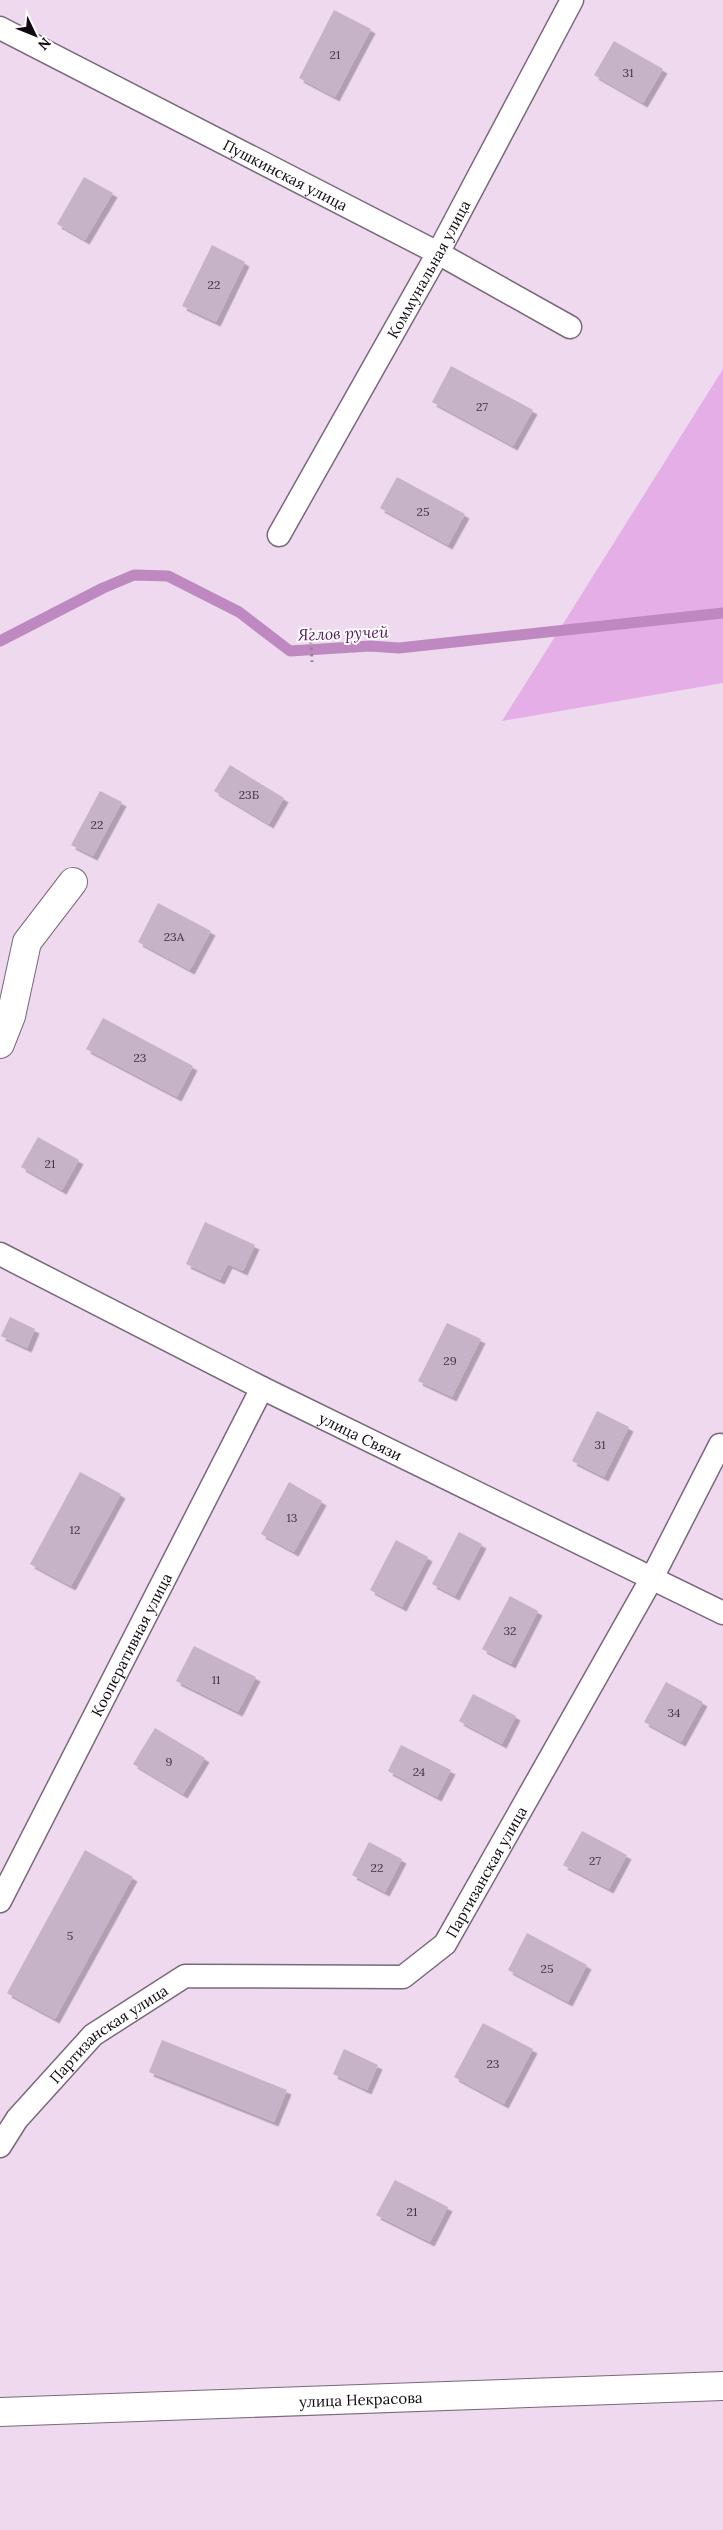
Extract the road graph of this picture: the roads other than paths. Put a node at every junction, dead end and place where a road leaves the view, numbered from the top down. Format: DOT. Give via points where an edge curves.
graph roads {
  1 [pos="572,0"];
  2 [pos="0,28"];
  3 [pos="438,253"];
  4 [pos="570,327"];
  5 [pos="279,535"];
  6 [pos="73,882"];
  7 [pos="0,1044"];
  8 [pos="0,1254"];
  9 [pos="262,1388"];
  10 [pos="720,1445"];
  11 [pos="652,1578"];
  12 [pos="723,1613"];
  13 [pos="2,1895"];
  14 [pos="0,2146"];
  15 [pos="723,2386"];
  16 [pos="0,2412"];
  1 -- 3 [label="lane, Коммунальная улица"];
  2 -- 3 [label="lane, Пушкинская улица"];
  3 -- 4 [label="lane, Пушкинская улица"];
  3 -- 5 [label="lane, Коммунальная улица"];
  6 -- 7 [label="main road" via="27,942 10,1016"];
  8 -- 9 [label="lane, улица Связи"];
  9 -- 11 [label="lane, улица Связи"];
  9 -- 13 [label="lane, Кооперативная улица"];
  10 -- 11 [label="lane, Партизанская улица"];
  11 -- 12 [label="lane, улица Связи"];
  11 -- 14 [label="lane, Партизанская улица" via="445,1944 403,1977 185,1976 93,2035 16,2118"];
  15 -- 16 [label="main road, улица Некрасова"];
}
